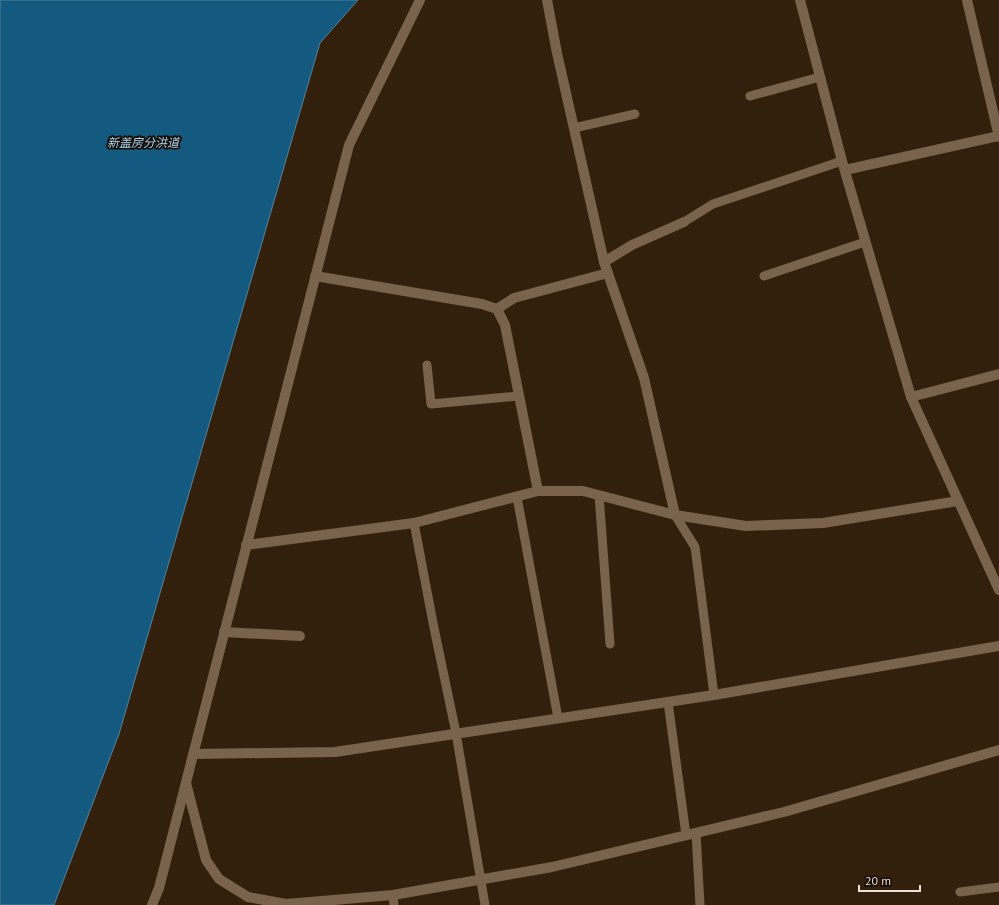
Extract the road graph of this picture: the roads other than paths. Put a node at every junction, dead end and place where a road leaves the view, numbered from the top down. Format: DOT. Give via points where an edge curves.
graph roads {
  1 [pos="420,0"];
  2 [pos="547,0"];
  3 [pos="800,0"];
  4 [pos="967,0"];
  5 [pos="820,77"];
  6 [pos="750,96"];
  7 [pos="635,114"];
  8 [pos="574,128"];
  9 [pos="999,137"];
  10 [pos="843,166"];
  11 [pos="684,222"];
  12 [pos="866,242"];
  13 [pos="604,262"];
  14 [pos="608,273"];
  15 [pos="315,276"];
  16 [pos="764,276"];
  17 [pos="497,309"];
  18 [pos="427,365"];
  19 [pos="999,374"];
  20 [pos="519,396"];
  21 [pos="911,397"];
  22 [pos="538,491"];
  23 [pos="600,495"];
  24 [pos="517,497"];
  25 [pos="958,501"];
  26 [pos="675,515"];
  27 [pos="414,523"];
  28 [pos="246,545"];
  29 [pos="999,590"];
  30 [pos="224,632"];
  31 [pos="300,636"];
  32 [pos="610,644"];
  33 [pos="999,646"];
  34 [pos="714,695"];
  35 [pos="668,702"];
  36 [pos="558,718"];
  37 [pos="456,733"];
  38 [pos="999,750"];
  39 [pos="193,754"];
  40 [pos="186,781"];
  41 [pos="696,833"];
  42 [pos="686,835"];
  43 [pos="481,880"];
  44 [pos="999,887"];
  45 [pos="960,892"];
  46 [pos="393,900"];
  47 [pos="274,904"];
  48 [pos="152,905"];
  49 [pos="485,905"];
  50 [pos="700,905"];
  1 -- 15 [label="street" via="349,145"];
  2 -- 8 [label="street"];
  3 -- 5 [label="street"];
  4 -- 9 [label="street"];
  5 -- 6 [label="lane"];
  5 -- 10 [label="street"];
  7 -- 8 [label="lane"];
  8 -- 13 [label="street"];
  9 -- 10 [label="street"];
  10 -- 11 [label="lane" via="713,204"];
  10 -- 12 [label="street"];
  11 -- 13 [label="street" via="632,245"];
  12 -- 16 [label="lane"];
  12 -- 21 [label="street"];
  13 -- 14 [label="street"];
  14 -- 17 [label="street" via="514,298"];
  14 -- 26 [label="street" via="644,378"];
  15 -- 17 [label="street" via="482,304"];
  15 -- 28 [label="street"];
  17 -- 20 [label="street" via="505,326"];
  18 -- 20 [label="lane" via="431,404"];
  19 -- 21 [label="street"];
  20 -- 22 [label="street"];
  21 -- 25 [label="street"];
  22 -- 23 [label="street" via="583,491"];
  22 -- 24 [label="street"];
  23 -- 26 [label="street"];
  23 -- 32 [label="lane"];
  24 -- 27 [label="street"];
  24 -- 36 [label="lane"];
  25 -- 26 [label="street" via="823,523 746,526"];
  25 -- 29 [label="street"];
  26 -- 34 [label="lane" via="694,547"];
  27 -- 28 [label="street"];
  27 -- 37 [label="lane"];
  28 -- 30 [label="street"];
  30 -- 31 [label="street"];
  30 -- 39 [label="street"];
  33 -- 34 [label="street"];
  34 -- 35 [label="street"];
  35 -- 36 [label="street"];
  35 -- 42 [label="lane"];
  36 -- 37 [label="street"];
  37 -- 39 [label="street" via="335,752"];
  37 -- 43 [label="lane"];
  38 -- 41 [label="street" via="784,812"];
  39 -- 40 [label="street"];
  40 -- 47 [label="street" via="206,860 219,879 248,897"];
  40 -- 48 [label="street" via="159,888"];
  41 -- 42 [label="street"];
  41 -- 50 [label="lane"];
  42 -- 43 [label="street" via="552,867"];
  43 -- 46 [label="street"];
  43 -- 49 [label="lane"];
  44 -- 45 [label="lane"];
  46 -- 47 [label="street"];
}
